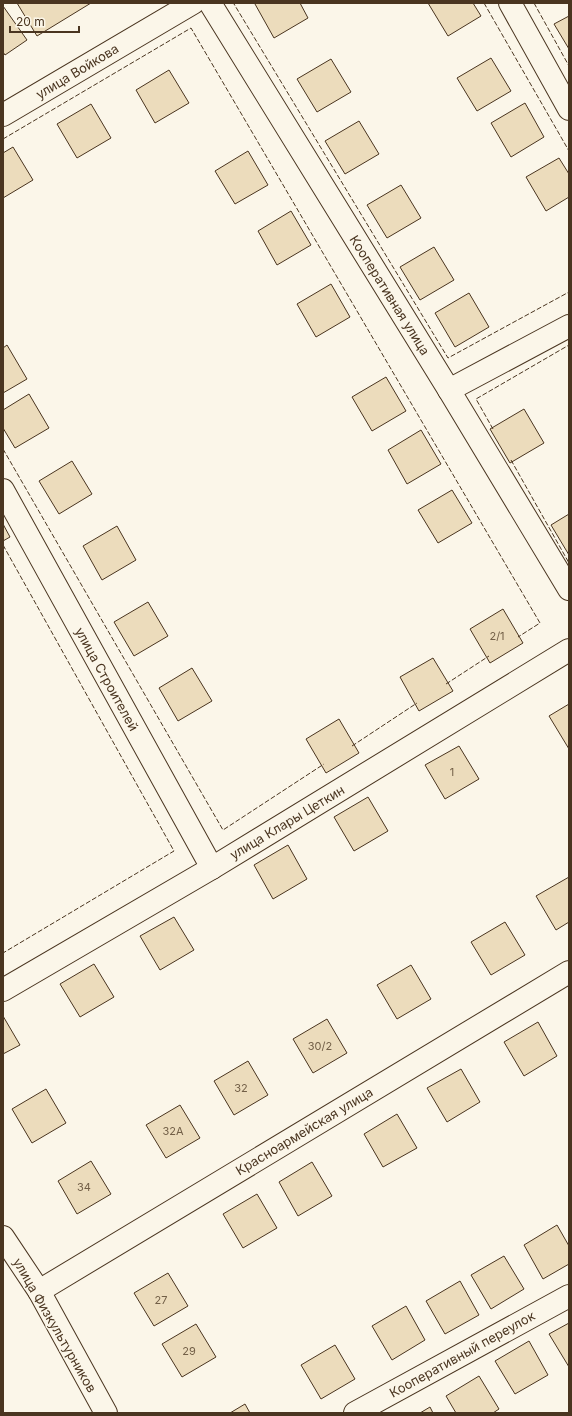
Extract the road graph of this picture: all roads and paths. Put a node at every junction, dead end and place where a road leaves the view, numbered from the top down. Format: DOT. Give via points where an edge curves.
graph roads {
  1 [pos="193,3"];
  2 [pos="210,3"];
  3 [pos="510,3"];
  4 [pos="569,109"];
  5 [pos="3,115"];
  6 [pos="569,326"];
  7 [pos="449,390"];
  8 [pos="3,490"];
  9 [pos="569,589"];
  10 [pos="569,650"];
  11 [pos="212,868"];
  12 [pos="569,972"];
  13 [pos="3,990"];
  14 [pos="3,1237"];
  15 [pos="38,1291"];
  16 [pos="569,1296"];
  17 [pos="106,1413"];
  18 [pos="355,1413"];
  1 -- 5 [label="street, улица Войкова"];
  2 -- 7 [label="street, Кооперативная улица"];
  3 -- 4 [label="street"];
  6 -- 7 [label="street"];
  7 -- 9 [label="street, Кооперативная улица"];
  8 -- 11 [label="street, улица Строителей"];
  10 -- 11 [label="street, улица Клары Цеткин"];
  11 -- 13 [label="street, улица Клары Цеткин"];
  12 -- 15 [label="street, Красноармейская улица"];
  14 -- 15 [label="street, улица Физкультурников"];
  15 -- 17 [label="street, улица Физкультурников"];
  16 -- 18 [label="street, Кооперативный переулок"];
}
